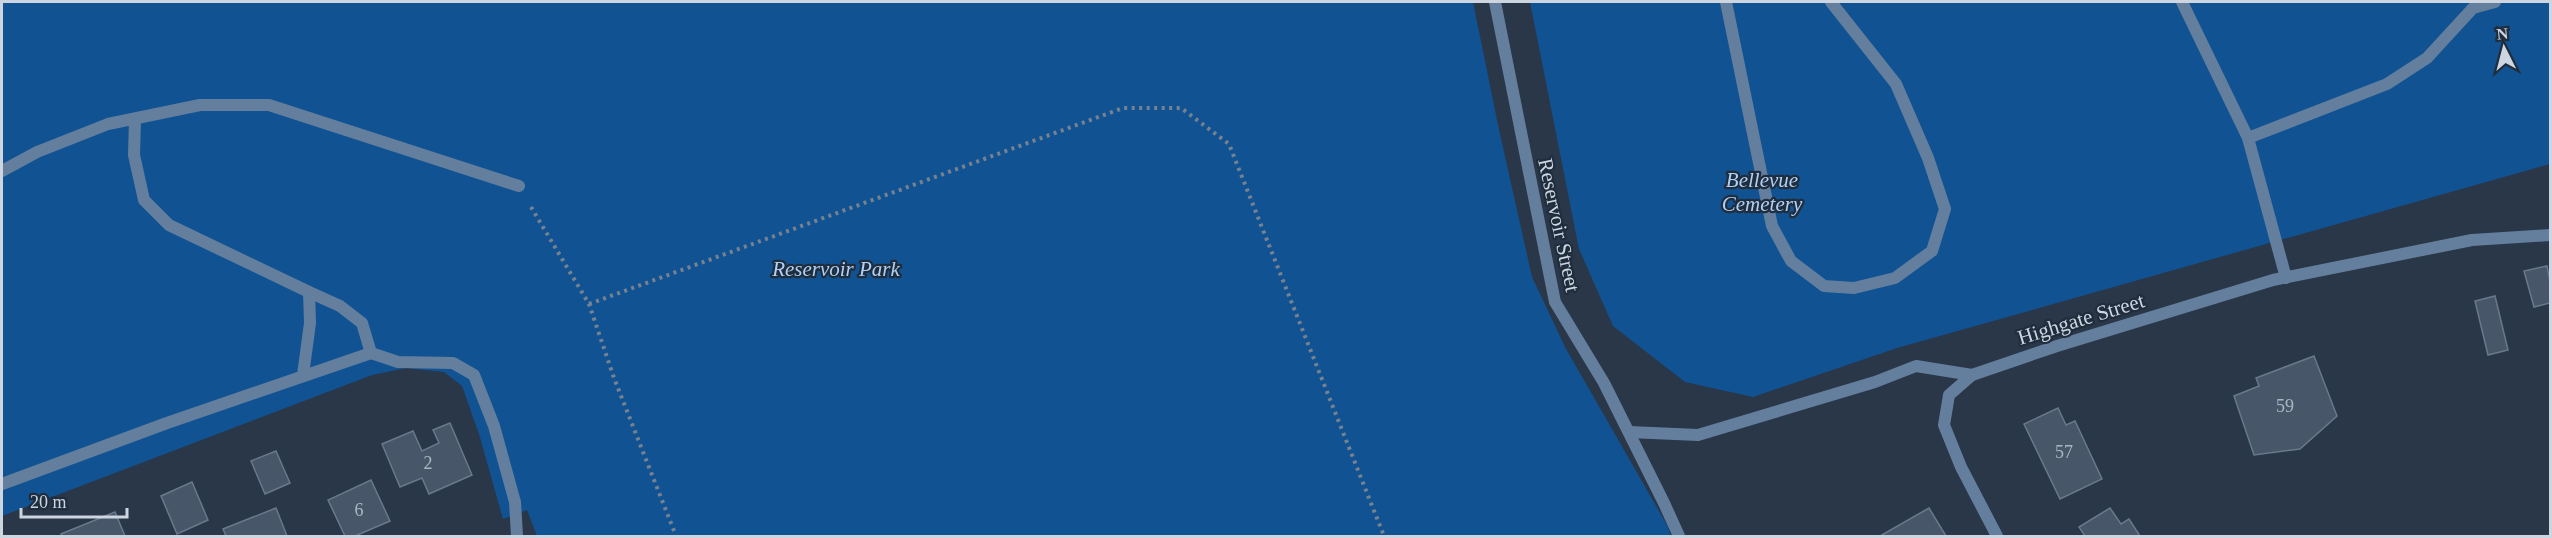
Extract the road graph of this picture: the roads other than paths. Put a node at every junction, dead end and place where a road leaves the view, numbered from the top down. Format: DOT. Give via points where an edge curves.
graph roads {
  1 [pos="1495,2"];
  2 [pos="1726,2"];
  3 [pos="1831,2"];
  4 [pos="2182,2"];
  5 [pos="2495,2"];
  6 [pos="2475,5"];
  7 [pos="135,120"];
  8 [pos="2248,138"];
  9 [pos="2,171"];
  10 [pos="519,186"];
  11 [pos="2550,235"];
  12 [pos="2286,278"];
  13 [pos="309,292"];
  14 [pos="371,353"];
  15 [pos="303,375"];
  16 [pos="1972,375"];
  17 [pos="1629,432"];
  18 [pos="2,484"];
  19 [pos="517,537"];
  20 [pos="1679,537"];
  21 [pos="1998,537"];
  1 -- 17 [label="street, Reservoir Street" via="1555,302"];
  2 -- 3 [label="street" via="1772,226 1791,261 1824,286 1854,288 1895,278 1932,251 1945,209 1896,84"];
  4 -- 8 [label="street"];
  5 -- 6 [label="street"];
  6 -- 8 [label="street" via="2427,58 2387,84"];
  7 -- 9 [label="street" via="98,128 37,152"];
  7 -- 10 [label="street" via="200,105 269,105"];
  7 -- 13 [label="street" via="134,155 144,200 169,225"];
  8 -- 12 [label="street"];
  11 -- 12 [label="street, Highgate Street" via="2472,240"];
  12 -- 16 [label="street, Highgate Street"];
  13 -- 14 [label="street" via="340,306 362,323"];
  13 -- 15 [label="street" via="310,323"];
  14 -- 15 [label="street"];
  14 -- 19 [label="street" via="398,362 453,363 474,375 515,502"];
  15 -- 18 [label="street"];
  16 -- 17 [label="street, Highgate Street" via="1916,366 1698,435"];
  16 -- 21 [label="street" via="1949,394 1944,425"];
  17 -- 20 [label="street, Reservoir Street"];
}
